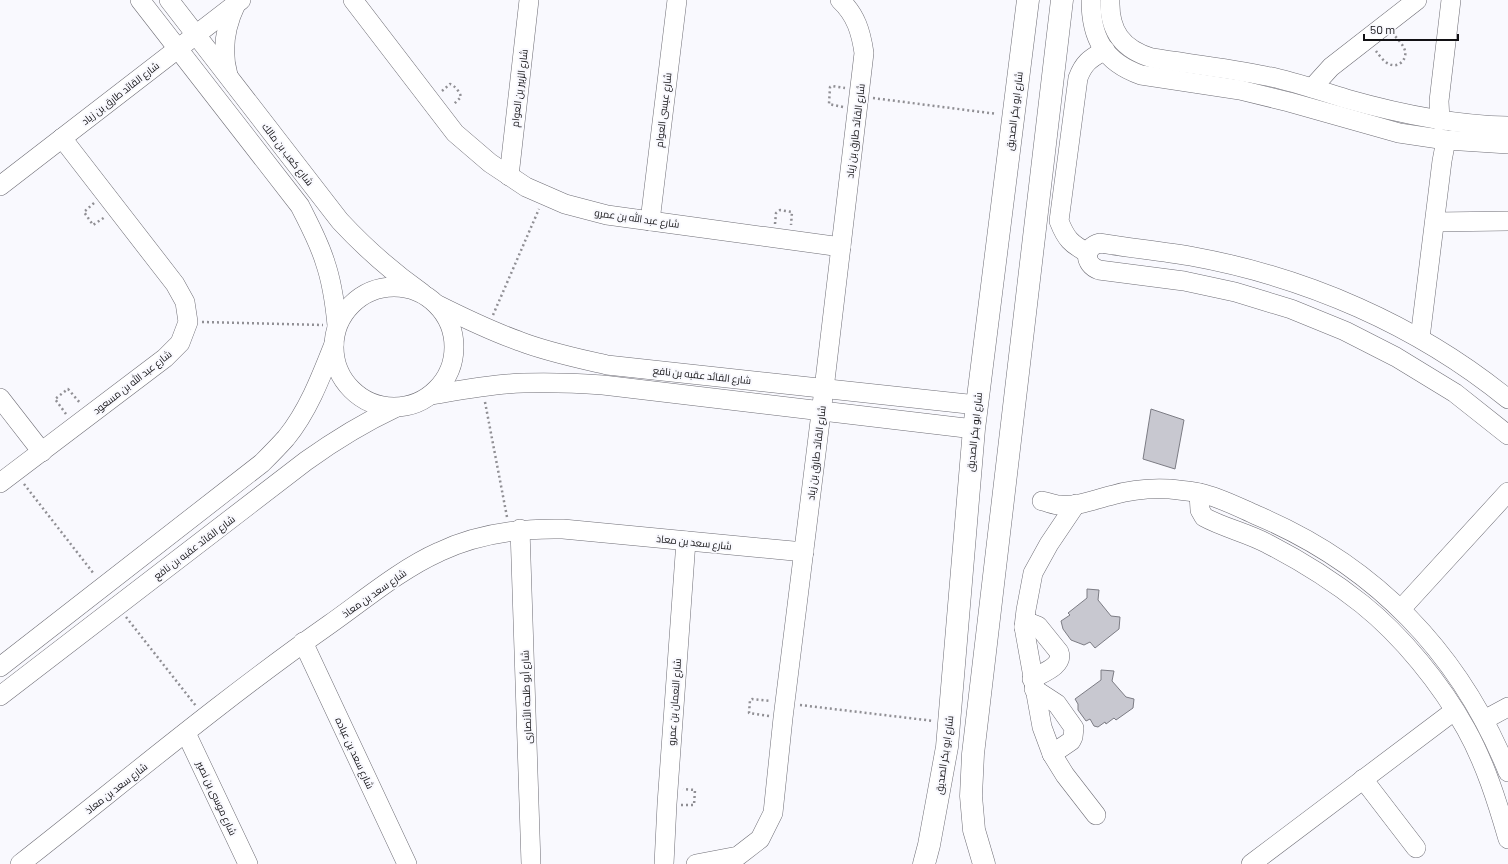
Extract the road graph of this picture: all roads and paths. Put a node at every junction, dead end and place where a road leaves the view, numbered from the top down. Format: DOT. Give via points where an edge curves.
graph roads {
  1 [pos="140,0"];
  2 [pos="169,0"];
  3 [pos="353,0"];
  4 [pos="530,0"];
  5 [pos="677,0"];
  6 [pos="840,0"];
  7 [pos="1017,0"];
  8 [pos="1028,0"];
  9 [pos="1062,0"];
  10 [pos="1092,0"];
  11 [pos="1110,0"];
  12 [pos="1417,0"];
  13 [pos="1451,0"];
  14 [pos="239,1"];
  15 [pos="1025,24"];
  16 [pos="1386,24"];
  17 [pos="196,34"];
  18 [pos="1366,40"];
  19 [pos="178,48"];
  20 [pos="1105,50"];
  21 [pos="1336,63"];
  22 [pos="228,76"];
  23 [pos="1312,88"];
  24 [pos="859,98"];
  25 [pos="1346,108"];
  26 [pos="1440,121"];
  27 [pos="1013,122"];
  28 [pos="1508,126"];
  29 [pos="1047,130"];
  30 [pos="62,138"];
  31 [pos="1446,140"];
  32 [pos="1508,144"];
  33 [pos="509,176"];
  34 [pos="0,186"];
  35 [pos="106,194"];
  36 [pos="545,196"];
  37 [pos="117,209"];
  38 [pos="650,221"];
  39 [pos="1508,221"];
  40 [pos="1435,222"];
  41 [pos="1106,244"];
  42 [pos="841,247"];
  43 [pos="1088,253"];
  44 [pos="1104,270"];
  45 [pos="422,293"];
  46 [pos="438,305"];
  47 [pos="188,322"];
  48 [pos="337,325"];
  49 [pos="487,329"];
  50 [pos="1420,338"];
  51 [pos="334,344"];
  52 [pos="481,386"];
  53 [pos="824,389"];
  54 [pos="431,395"];
  55 [pos="0,398"];
  56 [pos="1508,399"];
  57 [pos="977,405"];
  58 [pos="395,408"];
  59 [pos="821,411"];
  60 [pos="90,415"];
  61 [pos="75,426"];
  62 [pos="974,429"];
  63 [pos="1508,435"];
  64 [pos="42,452"];
  65 [pos="7,478"];
  66 [pos="1508,492"];
  67 [pos="1200,493"];
  68 [pos="1042,501"];
  69 [pos="1076,504"];
  70 [pos="515,530"];
  71 [pos="686,541"];
  72 [pos="804,552"];
  73 [pos="104,586"];
  74 [pos="1381,591"];
  75 [pos="117,606"];
  76 [pos="1366,608"];
  77 [pos="1401,609"];
  78 [pos="1024,627"];
  79 [pos="304,642"];
  80 [pos="0,667"];
  81 [pos="1033,684"];
  82 [pos="0,696"];
  83 [pos="1508,707"];
  84 [pos="784,711"];
  85 [pos="1454,711"];
  86 [pos="205,718"];
  87 [pos="1484,720"];
  88 [pos="949,722"];
  89 [pos="186,733"];
  90 [pos="1498,747"];
  91 [pos="1052,754"];
  92 [pos="1478,754"];
  93 [pos="1508,772"];
  94 [pos="1363,779"];
  95 [pos="1096,815"];
  96 [pos="1508,838"];
  97 [pos="1416,848"];
  98 [pos="980,858"];
  99 [pos="20,864"];
  100 [pos="248,864"];
  101 [pos="407,864"];
  102 [pos="531,864"];
  103 [pos="664,864"];
  104 [pos="696,864"];
  105 [pos="924,864"];
  106 [pos="1251,864"];
  1 -- 19 [label="street"];
  2 -- 17 [label="street, شارع كعب بن مالك"];
  3 -- 33 [label="street, شارع عبد الله بن عمرو" via="455,133"];
  4 -- 33 [label="street, شارع الزبير بن العوام"];
  5 -- 38 [label="street, شارع عيسى العوام"];
  6 -- 24 [label="street, شارع القائد طارق بن زياد" via="856,20 862,36 864,53"];
  7 -- 15 [label="street"];
  8 -- 15 [label="main road, شارع ابو بكر الصديق"];
  9 -- 29 [label="main road"];
  10 -- 20 [label="street" via="1094,29"];
  11 -- 23 [label="street" via="1112,25 1128,47 1139,54 1266,76"];
  12 -- 16 [label="street"];
  13 -- 26 [label="street" via="1439,101"];
  14 -- 17 [label="street, شارع القائد طارق بن زياد"];
  14 -- 22 [label="street" via="232,12 225,33 224,54"];
  15 -- 27 [label="main road, شارع ابو بكر الصديق"];
  16 -- 18 [label="street"];
  16 -- 18 [label="path" via="1406,53 1401,63 1396,66 1390,65"];
  17 -- 19 [label="street, شارع القائد طارق بن زياد"];
  17 -- 22 [label="street, شارع كعب بن مالك"];
  18 -- 21 [label="street"];
  19 -- 30 [label="street, شارع القائد طارق بن زياد"];
  19 -- 48 [label="street" via="300,206 326,263"];
  20 -- 25 [label="street" via="1127,70 1141,75"];
  20 -- 43 [label="street" via="1088,60 1078,78 1059,221 1065,235 1074,245"];
  21 -- 23 [label="street"];
  21 -- 25 [label="street" via="1334,72"];
  22 -- 45 [label="street, شارع كعب بن مالك" via="340,221 392,272"];
  23 -- 25 [label="street"];
  24 -- 24 [label="path" via="832,86 830,87 830,105"];
  24 -- 27 [label="path"];
  24 -- 42 [label="street, شارع القائد طارق بن زياد"];
  25 -- 26 [label="street"];
  25 -- 31 [label="street" via="1399,133"];
  26 -- 28 [label="street"];
  27 -- 29 [label="main road"];
  27 -- 57 [label="main road, شارع ابو بكر الصديق"];
  29 -- 98 [label="main road" via="973,754 971,796"];
  30 -- 34 [label="street, شارع القائد طارق بن زياد"];
  30 -- 35 [label="street, شارع عبد الله بن مسعود"];
  31 -- 32 [label="street"];
  31 -- 40 [label="street"];
  33 -- 36 [label="street, شارع عبد الله بن عمرو"];
  35 -- 37 [label="street, شارع عبد الله بن مسعود"];
  35 -- 37 [label="path" via="84,212 91,224"];
  36 -- 38 [label="street, شارع عبد الله بن عمرو" via="593,212"];
  36 -- 49 [label="path"];
  37 -- 47 [label="street, شارع عبد الله بن مسعود" via="175,284 186,302"];
  38 -- 42 [label="street, شارع عبد الله بن عمرو"];
  39 -- 40 [label="street"];
  40 -- 50 [label="street"];
  41 -- 43 [label="street" via="1095,245"];
  41 -- 44 [label="street" via="1114,254 1110,267"];
  41 -- 50 [label="street" via="1239,266 1301,284 1362,308"];
  42 -- 53 [label="street, شارع القائد طارق بن زياد"];
  43 -- 44 [label="street" via="1090,264 1094,268"];
  44 -- 63 [label="street" via="1184,281 1235,292 1291,309 1344,331 1396,357 1455,393"];
  45 -- 46 [label="street"];
  45 -- 48 [label="street" via="402,287 382,288 363,295 348,308"];
  46 -- 49 [label="street, شارع القائد عقبه بن نافع"];
  46 -- 54 [label="street" via="451,329 454,342 453,362 445,380"];
  47 -- 48 [label="path"];
  47 -- 60 [label="street, شارع عبد الله بن مسعود" via="180,343 165,358"];
  48 -- 51 [label="street"];
  49 -- 53 [label="street, شارع القائد عقبه بن نافع" via="563,355 607,365"];
  50 -- 56 [label="street" via="1484,379"];
  51 -- 58 [label="street" via="336,364 344,381 358,396 376,404"];
  51 -- 73 [label="street" via="306,408 286,438 262,463"];
  52 -- 54 [label="street"];
  52 -- 59 [label="street" via="563,382"];
  52 -- 70 [label="path"];
  53 -- 57 [label="street, شارع القائد عقبه بن نافع"];
  53 -- 59 [label="street, شارع القائد طارق بن زياد"];
  54 -- 58 [label="street" via="414,404"];
  55 -- 64 [label="street"];
  57 -- 62 [label="main road, شارع ابو بكر الصديق"];
  58 -- 75 [label="street, شارع القائد عقبه بن نافع" via="357,427 306,461"];
  59 -- 62 [label="street"];
  59 -- 72 [label="street, شارع القائد طارق بن زياد"];
  60 -- 61 [label="street, شارع عبد الله بن مسعود"];
  60 -- 61 [label="path" via="68,389 55,400"];
  61 -- 64 [label="street, شارع عبد الله بن مسعود"];
  62 -- 88 [label="main road, شارع ابو بكر الصديق"];
  64 -- 65 [label="street, شارع عبد الله بن مسعود"];
  65 -- 73 [label="path"];
  66 -- 77 [label="street"];
  67 -- 69 [label="street" via="1168,489 1140,490"];
  67 -- 74 [label="street" via="1285,527 1333,554"];
  67 -- 76 [label="street" via="1200,510 1204,517 1267,543 1326,578"];
  68 -- 69 [label="street" via="1060,505"];
  69 -- 78 [label="street" via="1033,573"];
  70 -- 71 [label="street, شارع سعد بن معاذ" via="563,529"];
  70 -- 79 [label="street, شارع سعد بن معاذ" via="474,539 438,552 395,578"];
  70 -- 102 [label="street, شارع أبو طلحة الأنصارى"];
  71 -- 72 [label="street, شارع سعد بن معاذ"];
  71 -- 103 [label="street, شارع النعمان بن عمرو"];
  72 -- 84 [label="street, شارع القائد طارق بن زياد"];
  73 -- 80 [label="street"];
  74 -- 76 [label="street" via="1385,601 1382,607 1376,611"];
  74 -- 77 [label="street"];
  75 -- 82 [label="street, شارع القائد عقبه بن نافع"];
  75 -- 86 [label="path"];
  76 -- 85 [label="street" via="1398,637 1439,687"];
  77 -- 87 [label="street" via="1440,652 1464,685"];
  78 -- 81 [label="street"];
  78 -- 81 [label="street" via="1033,624 1038,626 1061,656 1058,664"];
  79 -- 86 [label="street, شارع سعد بن معاذ"];
  79 -- 101 [label="street, شارع سعد بن عباده"];
  81 -- 91 [label="street" via="1042,727"];
  81 -- 91 [label="street" via="1057,704 1074,728 1074,737 1071,741"];
  83 -- 87 [label="street"];
  84 -- 84 [label="path" via="749,714 750,700 752,699"];
  84 -- 88 [label="path"];
  84 -- 104 [label="street, شارع القائد طارق بن زياد" via="773,813 760,839 738,856"];
  85 -- 92 [label="street"];
  85 -- 94 [label="street"];
  86 -- 89 [label="street, شارع سعد بن معاذ"];
  87 -- 90 [label="street"];
  88 -- 105 [label="main road, شارع ابو بكر الصديق" via="942,781"];
  89 -- 99 [label="street, شارع سعد بن معاذ"];
  89 -- 100 [label="street, شارع موسى بن نصير"];
  90 -- 92 [label="street" via="1496,756 1491,760 1485,760"];
  90 -- 93 [label="street"];
  91 -- 95 [label="street"];
  92 -- 96 [label="street" via="1495,794"];
  94 -- 97 [label="street"];
  94 -- 106 [label="street"];
}
